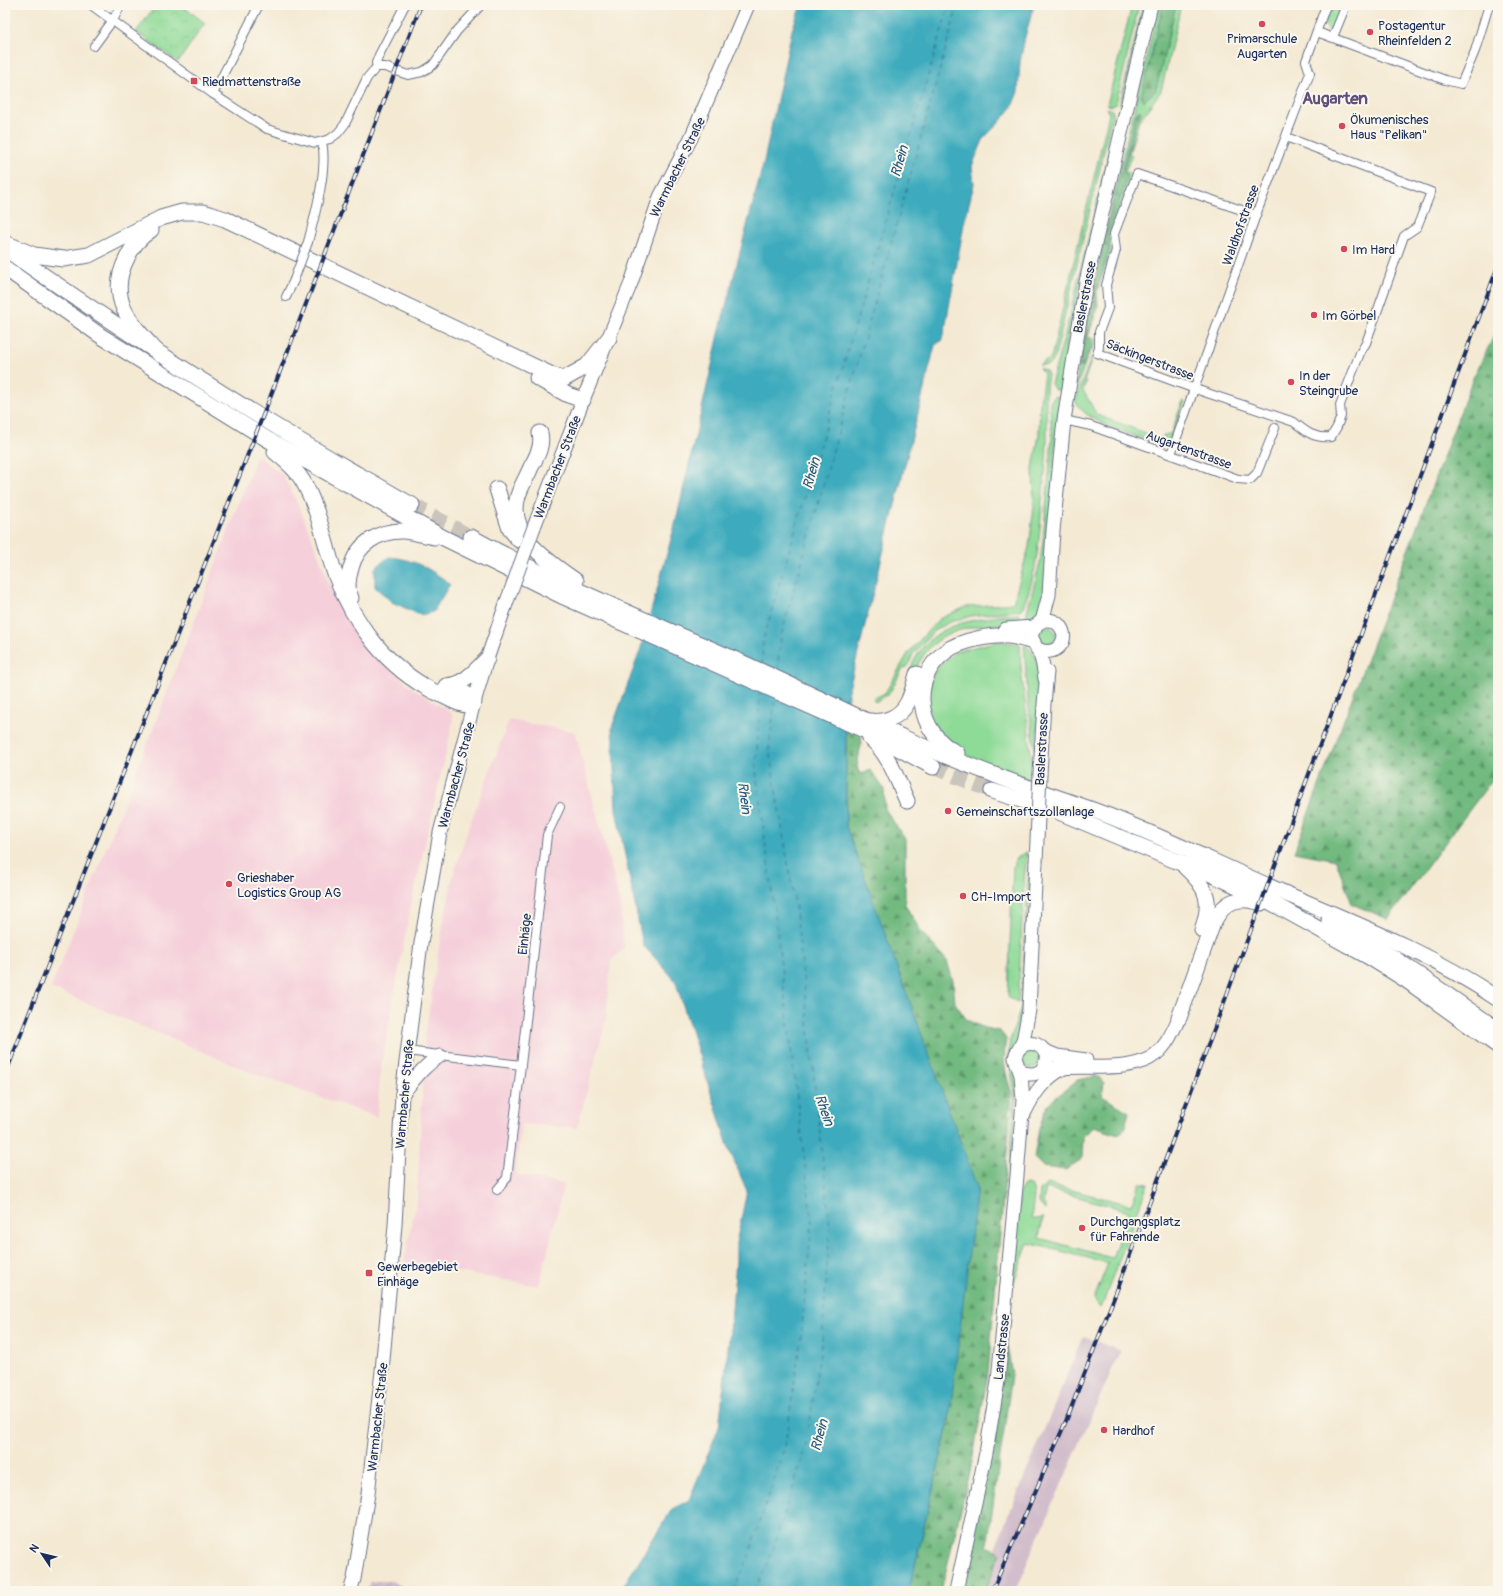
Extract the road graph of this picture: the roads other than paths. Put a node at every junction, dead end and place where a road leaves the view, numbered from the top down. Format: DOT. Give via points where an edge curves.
graph roads {
  1 [pos="91,5"];
  2 [pos="121,5"];
  3 [pos="259,5"];
  4 [pos="405,5"];
  5 [pos="481,5"];
  6 [pos="748,5"];
  7 [pos="1151,5"];
  8 [pos="1328,5"];
  9 [pos="1345,5"];
  10 [pos="1488,5"];
  11 [pos="113,20"];
  12 [pos="1317,32"];
  13 [pos="1333,37"];
  14 [pos="94,46"];
  15 [pos="377,68"];
  16 [pos="213,94"];
  17 [pos="1286,137"];
  18 [pos="322,142"];
  19 [pos="1256,215"];
  20 [pos="5,243"];
  21 [pos="5,248"];
  22 [pos="5,268"];
  23 [pos="286,297"];
  24 [pos="609,338"];
  25 [pos="160,355"];
  26 [pos="564,379"];
  27 [pos="1195,389"];
  28 [pos="583,400"];
  29 [pos="1064,420"];
  30 [pos="1275,428"];
  31 [pos="274,429"];
  32 [pos="540,433"];
  33 [pos="1171,454"];
  34 [pos="497,489"];
  35 [pos="412,505"];
  36 [pos="471,537"];
  37 [pos="444,538"];
  38 [pos="519,554"];
  39 [pos="546,574"];
  40 [pos="579,591"];
  41 [pos="1049,595"];
  42 [pos="610,604"];
  43 [pos="631,620"];
  44 [pos="1057,623"];
  45 [pos="1036,635"];
  46 [pos="1051,652"];
  47 [pos="487,659"];
  48 [pos="752,674"];
  49 [pos="1045,679"];
  50 [pos="447,686"];
  51 [pos="474,702"];
  52 [pos="869,730"];
  53 [pos="933,767"];
  54 [pos="1026,786"];
  55 [pos="992,791"];
  56 [pos="907,801"];
  57 [pos="560,808"];
  58 [pos="1181,863"];
  59 [pos="1275,889"];
  60 [pos="1296,916"];
  61 [pos="1498,999"];
  62 [pos="1175,1017"];
  63 [pos="1470,1026"];
  64 [pos="1029,1027"];
  65 [pos="1498,1030"];
  66 [pos="1498,1046"];
  67 [pos="1020,1047"];
  68 [pos="1043,1049"];
  69 [pos="407,1051"];
  70 [pos="440,1056"];
  71 [pos="1498,1056"];
  72 [pos="521,1065"];
  73 [pos="1068,1067"];
  74 [pos="1019,1069"];
  75 [pos="1039,1072"];
  76 [pos="402,1094"];
  77 [pos="1023,1100"];
  78 [pos="1021,1121"];
  79 [pos="497,1190"];
  80 [pos="350,1591"];
  81 [pos="956,1591"];
  1 -- 11 [label="street"];
  2 -- 11 [label="street"];
  3 -- 16 [label="street"];
  4 -- 15 [label="street" via="379,55"];
  5 -- 15 [label="street" via="456,31 432,65 422,72 408,75 385,67"];
  6 -- 24 [label="main road, Warmbacher Straße" via="691,138 660,197"];
  7 -- 29 [label="main road, Baslerstrasse" via="1086,282"];
  8 -- 12 [label="street, Waldhofstrasse"];
  9 -- 13 [label="street"];
  10 -- 13 [label="street" via="1475,51 1461,84"];
  11 -- 14 [label="street"];
  11 -- 16 [label="street"];
  12 -- 13 [label="street"];
  12 -- 17 [label="street, Waldhofstrasse" via="1306,61 1310,73"];
  15 -- 18 [label="street" via="367,78 345,124 338,133"];
  16 -- 18 [label="street" via="266,129 305,141"];
  17 -- 19 [label="street, Waldhofstrasse"];
  17 -- 27 [label="street" via="1431,192 1417,227 1404,236 1366,343 1340,405 1342,416 1331,437 1322,438 1308,433 1294,422"];
  18 -- 23 [label="street, bridge" via="324,156 319,196 308,242"];
  19 -- 27 [label="street, Waldhofstrasse"];
  19 -- 27 [label="street, Säckingerstrasse" via="1137,174 1114,234 1116,250 1106,285 1108,308 1099,332 1097,354"];
  20 -- 26 [label="highway" via="34,255 63,259 89,256 161,218 182,212 203,212 225,219 544,372"];
  21 -- 25 [label="highway"];
  22 -- 31 [label="highway" via="101,336"];
  24 -- 26 [label="highway" via="587,366"];
  24 -- 28 [label="main road, Warmbacher Straße"];
  25 -- 28 [label="highway" via="138,332 124,311 119,290 121,272 130,251 146,233 179,217 197,217 222,224 267,244 532,374 568,395"];
  25 -- 31 [label="highway"];
  26 -- 28 [label="highway" via="574,384"];
  27 -- 33 [label="street, Waldhofstrasse"];
  28 -- 47 [label="main road, Warmbacher Straße, bridge"];
  29 -- 33 [label="street, Augartenstrasse" via="1091,426"];
  29 -- 41 [label="main road, Baslerstrasse"];
  30 -- 33 [label="street, Augartenstrasse" via="1257,473 1250,480 1238,480"];
  31 -- 35 [label="highway"];
  31 -- 37 [label="highway"];
  31 -- 51 [label="highway" via="273,450 297,472 305,484 345,596 373,641 403,672 425,686 459,703 466,705"];
  32 -- 42 [label="highway" via="541,445 518,496 518,524 523,535 553,564"];
  34 -- 40 [label="highway" via="506,520 517,538 545,565"];
  36 -- 39 [label="highway"];
  37 -- 43 [label="highway" via="554,592"];
  37 -- 50 [label="highway" via="404,531 372,538 361,547 353,560 348,578 349,594 357,610 384,648 406,669 421,678"];
  38 -- 39 [label="highway"];
  39 -- 40 [label="highway"];
  40 -- 42 [label="highway"];
  41 -- 44 [label="main road, Baslerstrasse"];
  41 -- 45 [label="main road, Baslerstrasse"];
  42 -- 43 [label="highway"];
  43 -- 48 [label="highway"];
  44 -- 45 [label="main road" via="1047,620"];
  44 -- 46 [label="main road" via="1063,637 1060,646"];
  45 -- 46 [label="main road" via="1047,652"];
  45 -- 49 [label="main road, Baslerstrasse"];
  45 -- 52 [label="highway" via="1019,630 980,630 967,632 946,641 922,663 911,696 900,714 874,722"];
  45 -- 54 [label="highway" via="985,637 954,646 932,665 922,699 927,724 941,744"];
  46 -- 49 [label="main road, Baslerstrasse"];
  47 -- 50 [label="highway" via="467,679"];
  47 -- 51 [label="main road, Warmbacher Straße"];
  48 -- 52 [label="highway"];
  48 -- 52 [label="highway" via="842,721"];
  49 -- 64 [label="main road, Baslerstrasse, bridge"];
  50 -- 51 [label="highway" via="469,695"];
  51 -- 69 [label="main road, Warmbacher Straße" via="440,833 421,942"];
  52 -- 53 [label="highway"];
  52 -- 54 [label="highway"];
  52 -- 56 [label="highway" via="884,752"];
  54 -- 59 [label="highway" via="1110,817"];
  55 -- 58 [label="highway" via="1059,812"];
  57 -- 72 [label="street, Einhäge" via="547,835"];
  58 -- 60 [label="highway" via="1230,882"];
  58 -- 62 [label="highway" via="1201,883 1208,899 1208,909"];
  59 -- 61 [label="highway" via="1405,946"];
  59 -- 65 [label="highway" via="1394,958"];
  60 -- 62 [label="highway" via="1249,900 1234,900 1223,907 1213,923"];
  60 -- 63 [label="highway" via="1388,968"];
  62 -- 68 [label="main road" via="1156,1041 1134,1058 1106,1061 1057,1056"];
  62 -- 73 [label="main road" via="1173,1032 1162,1048 1146,1060 1125,1066"];
  63 -- 66 [label="highway"];
  63 -- 71 [label="highway"];
  64 -- 67 [label="main road, Baslerstrasse"];
  64 -- 68 [label="main road"];
  67 -- 68 [label="main road" via="1028,1043 1037,1044"];
  67 -- 74 [label="main road" via="1015,1058"];
  68 -- 75 [label="main road" via="1046,1063"];
  69 -- 70 [label="street"];
  69 -- 76 [label="main road, Warmbacher Straße"];
  70 -- 72 [label="street"];
  70 -- 76 [label="main road" via="421,1071"];
  72 -- 79 [label="street, Einhäge" via="507,1178"];
  73 -- 75 [label="main road" via="1056,1066"];
  73 -- 78 [label="main road" via="1059,1070 1043,1083 1034,1094"];
  74 -- 75 [label="main road" via="1027,1074"];
  74 -- 77 [label="main road, Landstrasse"];
  75 -- 77 [label="main road, Landstrasse" via="1029,1085"];
  76 -- 80 [label="main road, Warmbacher Straße" via="395,1225 382,1371 368,1494"];
  77 -- 78 [label="main road, Landstrasse"];
  78 -- 81 [label="main road, Landstrasse" via="998,1381 986,1453"];
}
